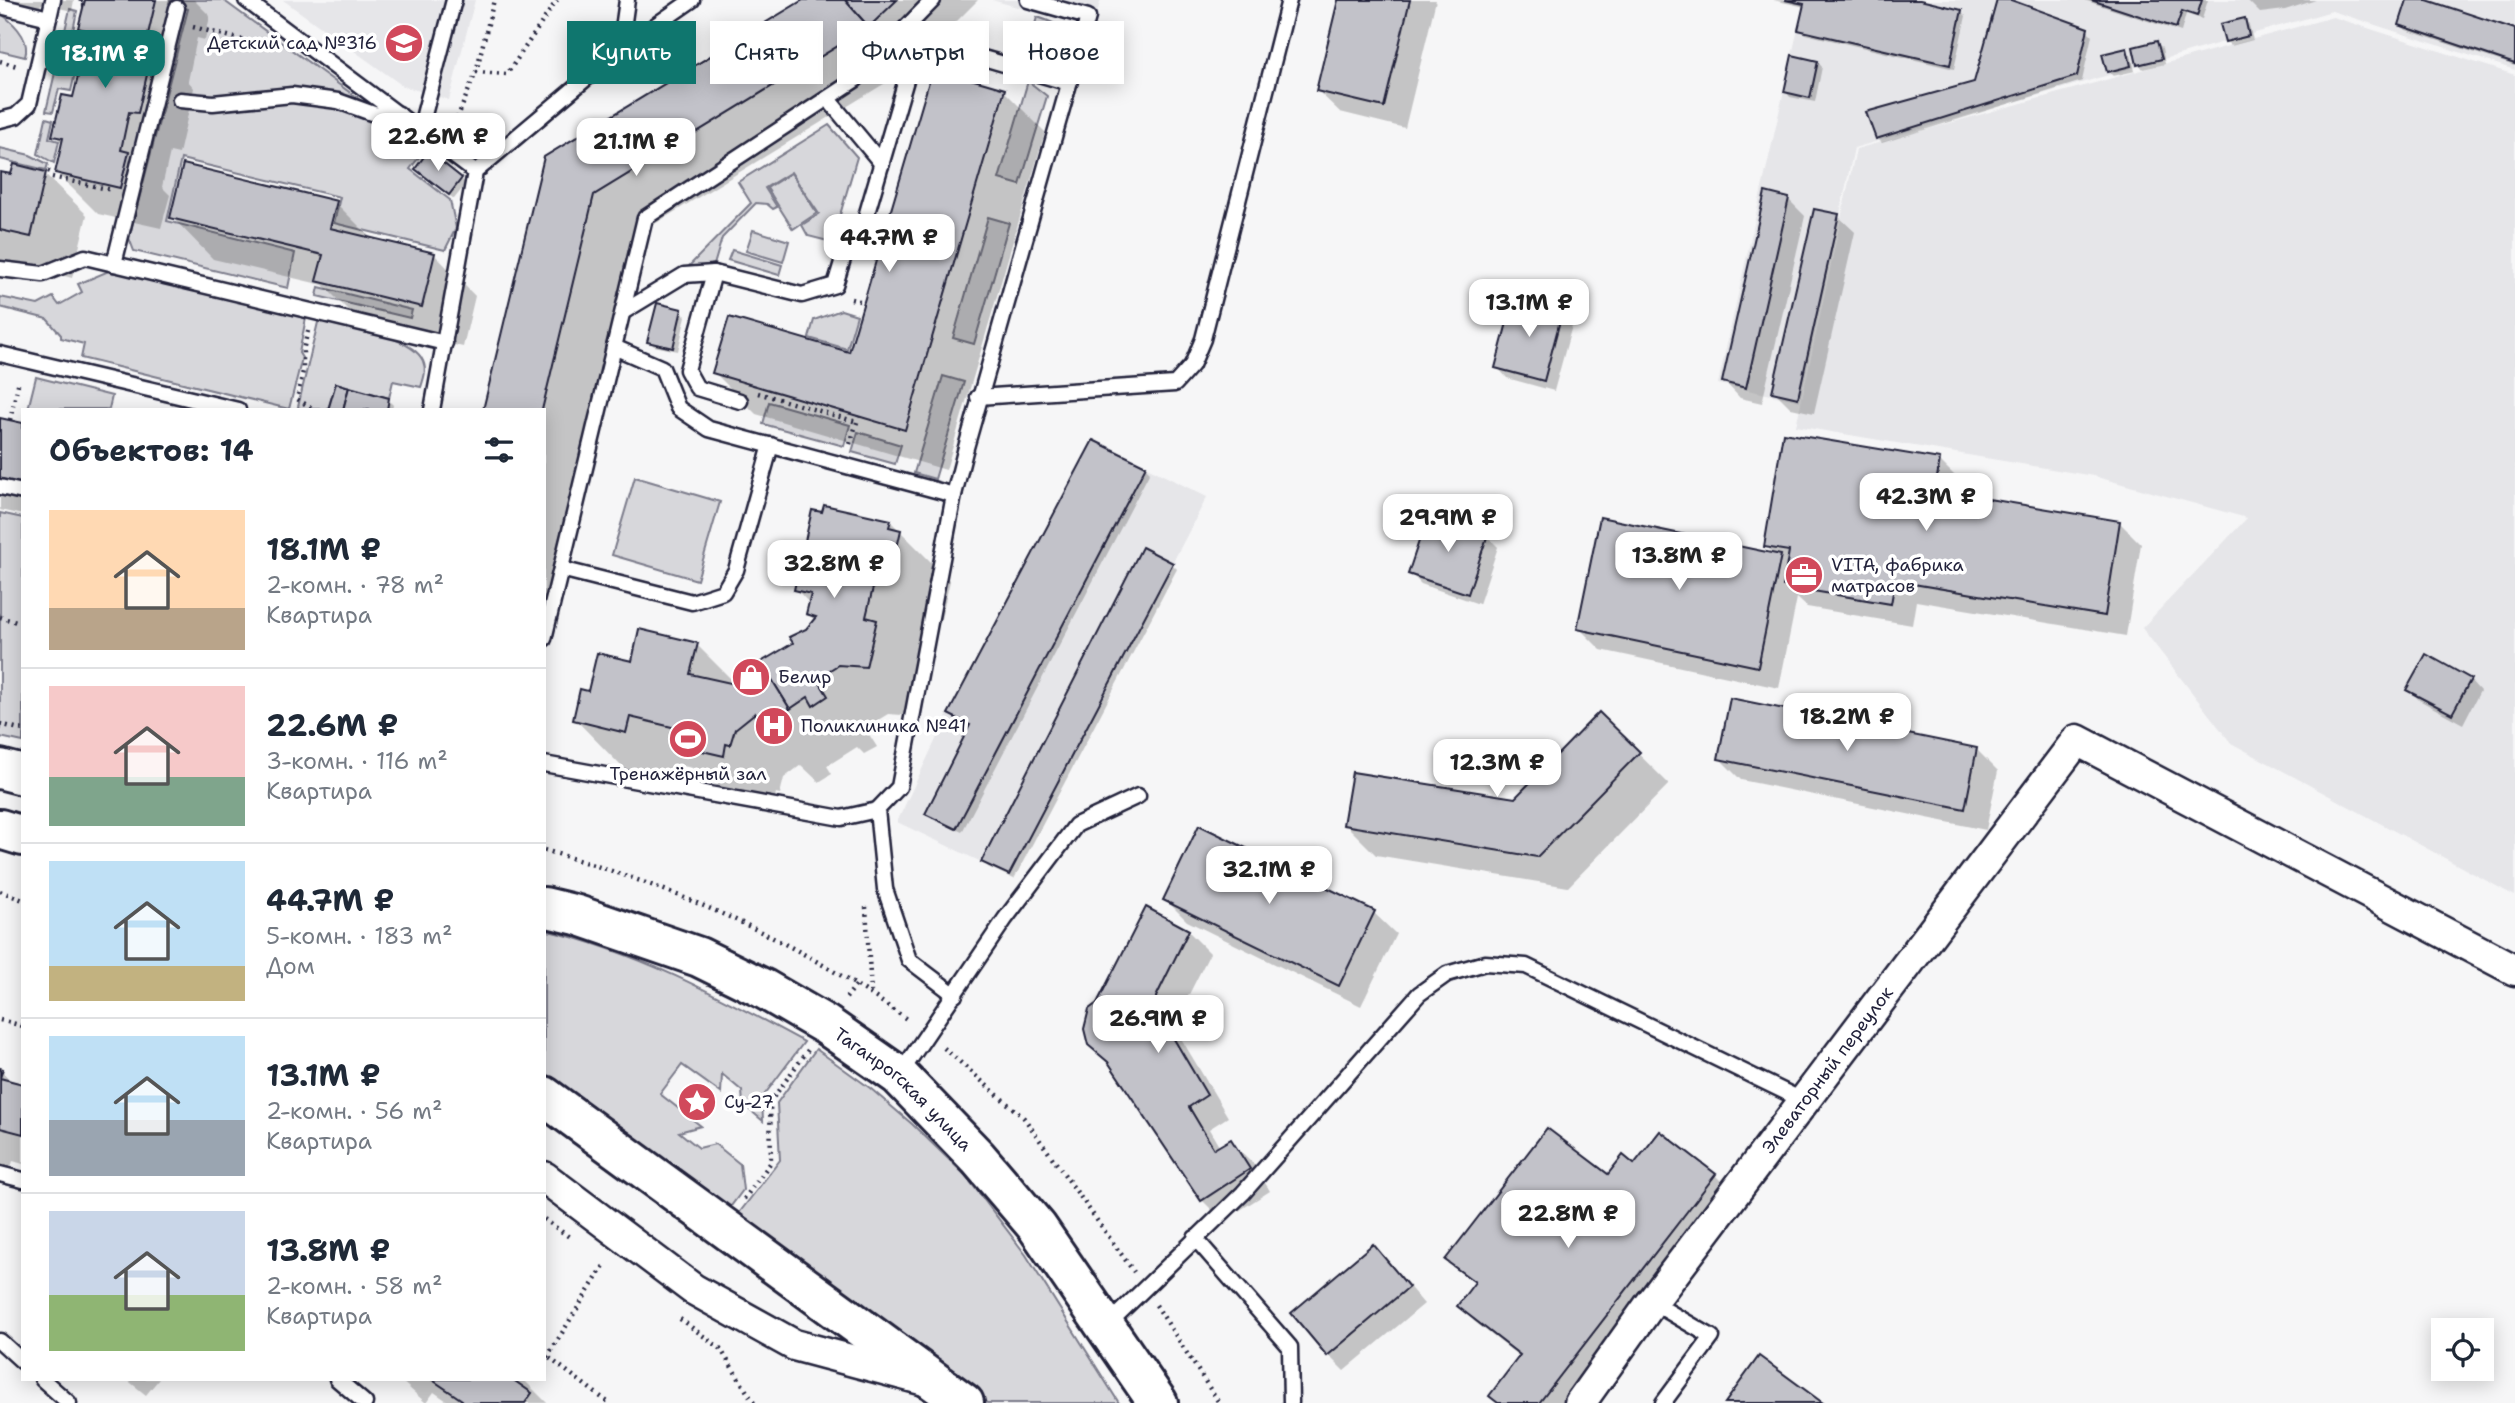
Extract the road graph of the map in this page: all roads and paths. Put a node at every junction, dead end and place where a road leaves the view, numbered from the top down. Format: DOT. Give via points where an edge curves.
graph roads {
  1 [pos="53,0"];
  2 [pos="246,0"];
  3 [pos="454,0"];
  4 [pos="494,0"];
  5 [pos="557,0"];
  6 [pos="627,0"];
  7 [pos="692,0"];
  8 [pos="933,0"];
  9 [pos="1028,0"];
  10 [pos="1289,0"];
  11 [pos="0,6"];
  12 [pos="177,8"];
  13 [pos="49,18"];
  14 [pos="624,21"];
  15 [pos="662,21"];
  16 [pos="1087,21"];
  17 [pos="268,40"];
  18 [pos="1003,64"];
  19 [pos="476,72"];
  20 [pos="580,84"];
  21 [pos="1069,84"];
  22 [pos="828,99"];
  23 [pos="180,100"];
  24 [pos="399,114"];
  25 [pos="0,120"];
  26 [pos="420,130"];
  27 [pos="445,148"];
  28 [pos="882,164"];
  29 [pos="475,172"];
  30 [pos="867,213"];
  31 [pos="843,259"];
  32 [pos="114,264"];
  33 [pos="0,269"];
  34 [pos="714,273"];
  35 [pos="313,312"];
  36 [pos="623,312"];
  37 [pos="445,343"];
  38 [pos="614,347"];
  39 [pos="0,354"];
  40 [pos="22,368"];
  41 [pos="755,392"];
  42 [pos="978,397"];
  43 [pos="740,401"];
  44 [pos="230,408"];
  45 [pos="312,408"];
  46 [pos="432,408"];
  47 [pos="859,416"];
  48 [pos="10,420"];
  49 [pos="857,422"];
  50 [pos="851,442"];
  51 [pos="771,445"];
  52 [pos="0,487"];
  53 [pos="21,492"];
  54 [pos="954,495"];
  55 [pos="561,569"];
  56 [pos="0,617"];
  57 [pos="21,623"];
  58 [pos="546,631"];
  59 [pos="0,724"];
  60 [pos="21,729"];
  61 [pos="546,764"];
  62 [pos="0,769"];
  63 [pos="21,774"];
  64 [pos="1138,796"];
  65 [pos="877,810"];
  66 [pos="0,829"];
  67 [pos="21,835"];
  68 [pos="0,891"];
  69 [pos="21,899"];
  70 [pos="546,907"];
  71 [pos="2515,970"];
  72 [pos="857,984"];
  73 [pos="955,995"];
  74 [pos="0,1020"];
  75 [pos="21,1025"];
  76 [pos="826,1025"];
  77 [pos="899,1076"];
  78 [pos="546,1097"];
  79 [pos="1804,1101"];
  80 [pos="0,1174"];
  81 [pos="21,1179"];
  82 [pos="546,1179"];
  83 [pos="546,1220"];
  84 [pos="724,1226"];
  85 [pos="1195,1238"];
  86 [pos="575,1241"];
  87 [pos="595,1256"];
  88 [pos="606,1264"];
  89 [pos="615,1271"];
  90 [pos="682,1281"];
  91 [pos="1652,1302"];
  92 [pos="1104,1327"];
  93 [pos="0,1341"];
  94 [pos="546,1355"];
  95 [pos="21,1360"];
  96 [pos="44,1381"];
  97 [pos="339,1381"];
  98 [pos="1135,1387"];
  99 [pos="950,1393"];
  100 [pos="69,1403"];
  101 [pos="365,1403"];
  102 [pos="609,1403"];
  103 [pos="754,1403"];
  104 [pos="1158,1403"];
  105 [pos="1291,1403"];
  106 [pos="1580,1403"];
  107 [pos="1663,1403"];
  1 -- 13 [label="lane"];
  2 -- 24 [label="lane"];
  3 -- 26 [label="lane"];
  4 -- 19 [label="path"];
  5 -- 19 [label="path" via="507,74"];
  6 -- 14 [label="lane"];
  7 -- 15 [label="lane"];
  8 -- 22 [label="lane" via="856,80"];
  9 -- 16 [label="lane" via="1088,17"];
  10 -- 42 [label="lane" via="1203,339 1192,365 1175,384"];
  11 -- 13 [label="lane"];
  12 -- 17 [label="path" via="188,10 187,25 251,42"];
  12 -- 32 [label="lane"];
  13 -- 25 [label="lane" via="29,104 16,116"];
  18 -- 28 [label="lane" via="918,39"];
  19 -- 27 [label="path"];
  20 -- 29 [label="lane"];
  21 -- 42 [label="lane"];
  22 -- 28 [label="lane"];
  22 -- 36 [label="lane" via="645,218"];
  23 -- 24 [label="lane" via="213,103 292,95 338,101 374,114"];
  24 -- 26 [label="lane"];
  26 -- 27 [label="lane"];
  27 -- 29 [label="lane"];
  28 -- 30 [label="lane"];
  29 -- 37 [label="lane"];
  31 -- 34 [label="lane" via="835,285 802,295"];
  32 -- 33 [label="lane" via="85,257 43,274"];
  32 -- 35 [label="lane"];
  34 -- 36 [label="lane" via="684,275"];
  34 -- 43 [label="lane" via="687,370 697,388"];
  35 -- 37 [label="lane"];
  35 -- 45 [label="path" via="297,399"];
  36 -- 38 [label="lane"];
  37 -- 46 [label="lane"];
  38 -- 51 [label="lane" via="662,368 678,408 709,429"];
  38 -- 55 [label="lane"];
  39 -- 44 [label="lane"];
  40 -- 48 [label="path"];
  41 -- 49 [label="path"];
  42 -- 54 [label="lane"];
  47 -- 49 [label="path"];
  49 -- 50 [label="path"];
  51 -- 54 [label="lane"];
  51 -- 55 [label="lane" via="736,570 723,592 692,602"];
  52 -- 53 [label="lane"];
  54 -- 65 [label="lane" via="899,787"];
  55 -- 58 [label="lane"];
  56 -- 57 [label="path"];
  59 -- 60 [label="path"];
  61 -- 65 [label="lane" via="841,818"];
  62 -- 63 [label="main road"];
  64 -- 73 [label="lane" via="1076,825"];
  65 -- 73 [label="lane" via="885,889 909,960"];
  66 -- 67 [label="main road"];
  68 -- 69 [label="path"];
  70 -- 76 [label="main road, Таганрогская улица" via="699,957"];
  71 -- 79 [label="street, Элеваторный переулок" via="2077,740"];
  72 -- 76 [label="path"];
  73 -- 77 [label="lane"];
  74 -- 75 [label="path"];
  76 -- 77 [label="main road, Таганрогская улица"];
  76 -- 84 [label="path" via="770,1102 771,1161"];
  77 -- 92 [label="main road, Таганрогская улица" via="1037,1227"];
  78 -- 84 [label="main road"];
  79 -- 85 [label="lane" via="1526,966 1485,963 1447,974 1419,994 1242,1193"];
  79 -- 91 [label="street, Элеваторный переулок"];
  80 -- 81 [label="lane"];
  82 -- 90 [label="street"];
  83 -- 86 [label="path"];
  84 -- 99 [label="main road"];
  85 -- 92 [label="lane"];
  85 -- 105 [label="lane" via="1290,1347"];
  87 -- 88 [label="path"];
  88 -- 89 [label="path"];
  88 -- 94 [label="path"];
  90 -- 99 [label="street" via="794,1345"];
  90 -- 103 [label="path" via="663,1306 720,1348"];
  91 -- 106 [label="street, Элеваторный переулок"];
  91 -- 107 [label="lane" via="1712,1337"];
  92 -- 98 [label="main road, Таганрогская улица"];
  93 -- 95 [label="lane"];
  94 -- 102 [label="path"];
  96 -- 100 [label="lane"];
  97 -- 101 [label="lane"];
  98 -- 104 [label="main road, Таганрогская улица"];
}
